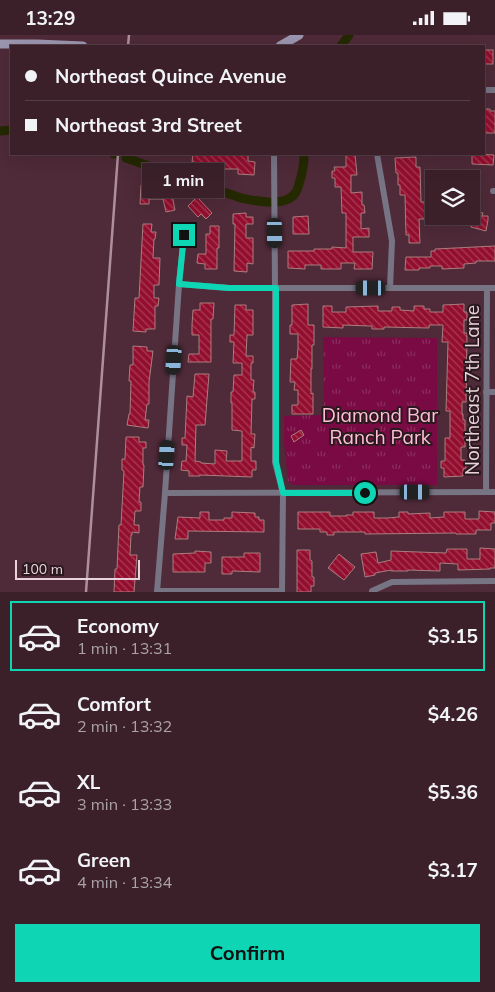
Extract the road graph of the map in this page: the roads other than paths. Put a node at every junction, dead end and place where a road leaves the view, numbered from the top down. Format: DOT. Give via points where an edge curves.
graph roads {
  1 [pos="299,35"];
  2 [pos="0,44"];
  3 [pos="60,45"];
  4 [pos="282,45"];
  5 [pos="274,155"];
  6 [pos="377,155"];
  7 [pos="184,235"];
  8 [pos="179,284"];
  9 [pos="276,288"];
  10 [pos="390,288"];
  11 [pos="487,288"];
  12 [pos="495,288"];
  13 [pos="486,392"];
  14 [pos="495,392"];
  15 [pos="486,492"];
  16 [pos="495,492"];
  17 [pos="165,493"];
  18 [pos="283,493"];
  19 [pos="495,581"];
  20 [pos="157,591"];
  21 [pos="282,591"];
  22 [pos="372,592"];
  1 -- 4 [label="street"];
  2 -- 3 [label="street"];
  5 -- 9 [label="street"];
  6 -- 10 [label="street" via="392,241"];
  7 -- 8 [label="street"];
  8 -- 9 [label="street"];
  8 -- 17 [label="street"];
  9 -- 10 [label="street"];
  9 -- 18 [label="street" via="276,462"];
  10 -- 11 [label="street"];
  11 -- 12 [label="street"];
  11 -- 13 [label="street, Northeast 7th Lane"];
  13 -- 14 [label="street"];
  13 -- 15 [label="street, Northeast 7th Lane"];
  15 -- 16 [label="street"];
  15 -- 18 [label="street"];
  17 -- 18 [label="street"];
  17 -- 20 [label="street"];
  18 -- 21 [label="street"];
  19 -- 22 [label="street" via="392,581"];
  20 -- 21 [label="street"];
}
